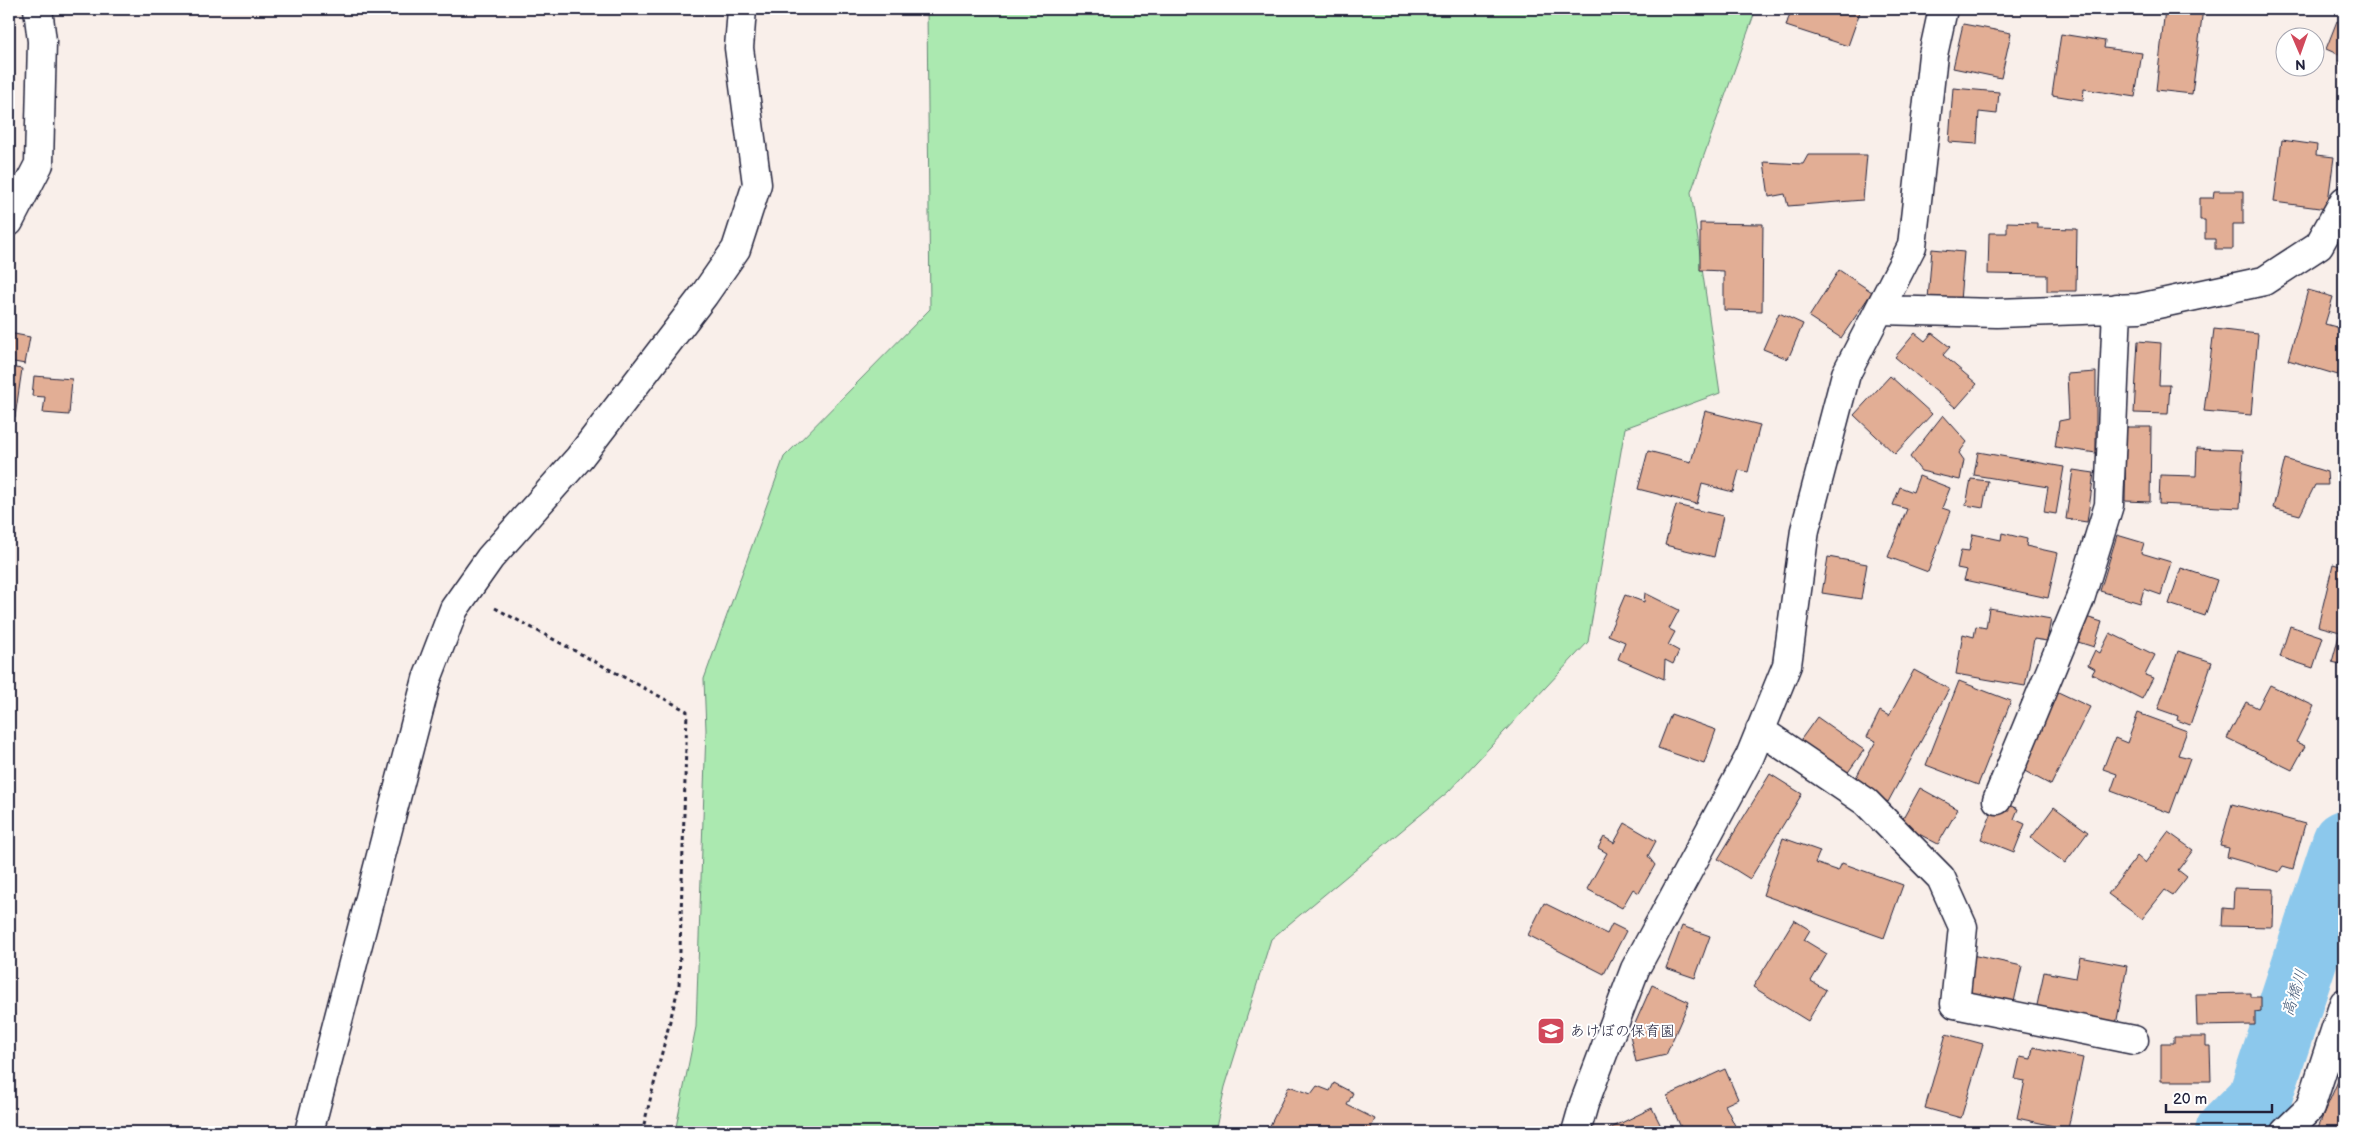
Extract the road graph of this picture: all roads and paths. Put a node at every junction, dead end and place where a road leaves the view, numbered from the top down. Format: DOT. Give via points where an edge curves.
graph roads {
  1 [pos="38,9"];
  2 [pos="742,9"];
  3 [pos="1943,9"];
  4 [pos="2344,202"];
  5 [pos="9,222"];
  6 [pos="2117,308"];
  7 [pos="1879,310"];
  8 [pos="466,592"];
  9 [pos="1760,730"];
  10 [pos="1997,800"];
  11 [pos="2344,1003"];
  12 [pos="2134,1040"];
  13 [pos="308,1132"];
  14 [pos="642,1132"];
  15 [pos="1576,1132"];
  16 [pos="2285,1132"];
  1 -- 5 [label="street" via="42,41 39,164"];
  2 -- 8 [label="street" via="739,48 757,184 736,249 579,458 490,558"];
  3 -- 7 [label="street" via="1932,55 1912,246"];
  4 -- 6 [label="street" via="2319,245 2264,281 2139,308"];
  6 -- 7 [label="street" via="1996,313"];
  6 -- 10 [label="street" via="2109,505 2080,599"];
  7 -- 9 [label="street" via="1846,374 1805,530 1787,665"];
  8 -- 13 [label="street" via="454,609 427,679"];
  8 -- 14 [label="path" via="687,712 679,986"];
  9 -- 12 [label="street" via="1866,802 1941,878 1964,927 1955,1004"];
  9 -- 15 [label="street" via="1750,756 1635,969"];
  11 -- 16 [label="street" via="2310,1108"];
}
